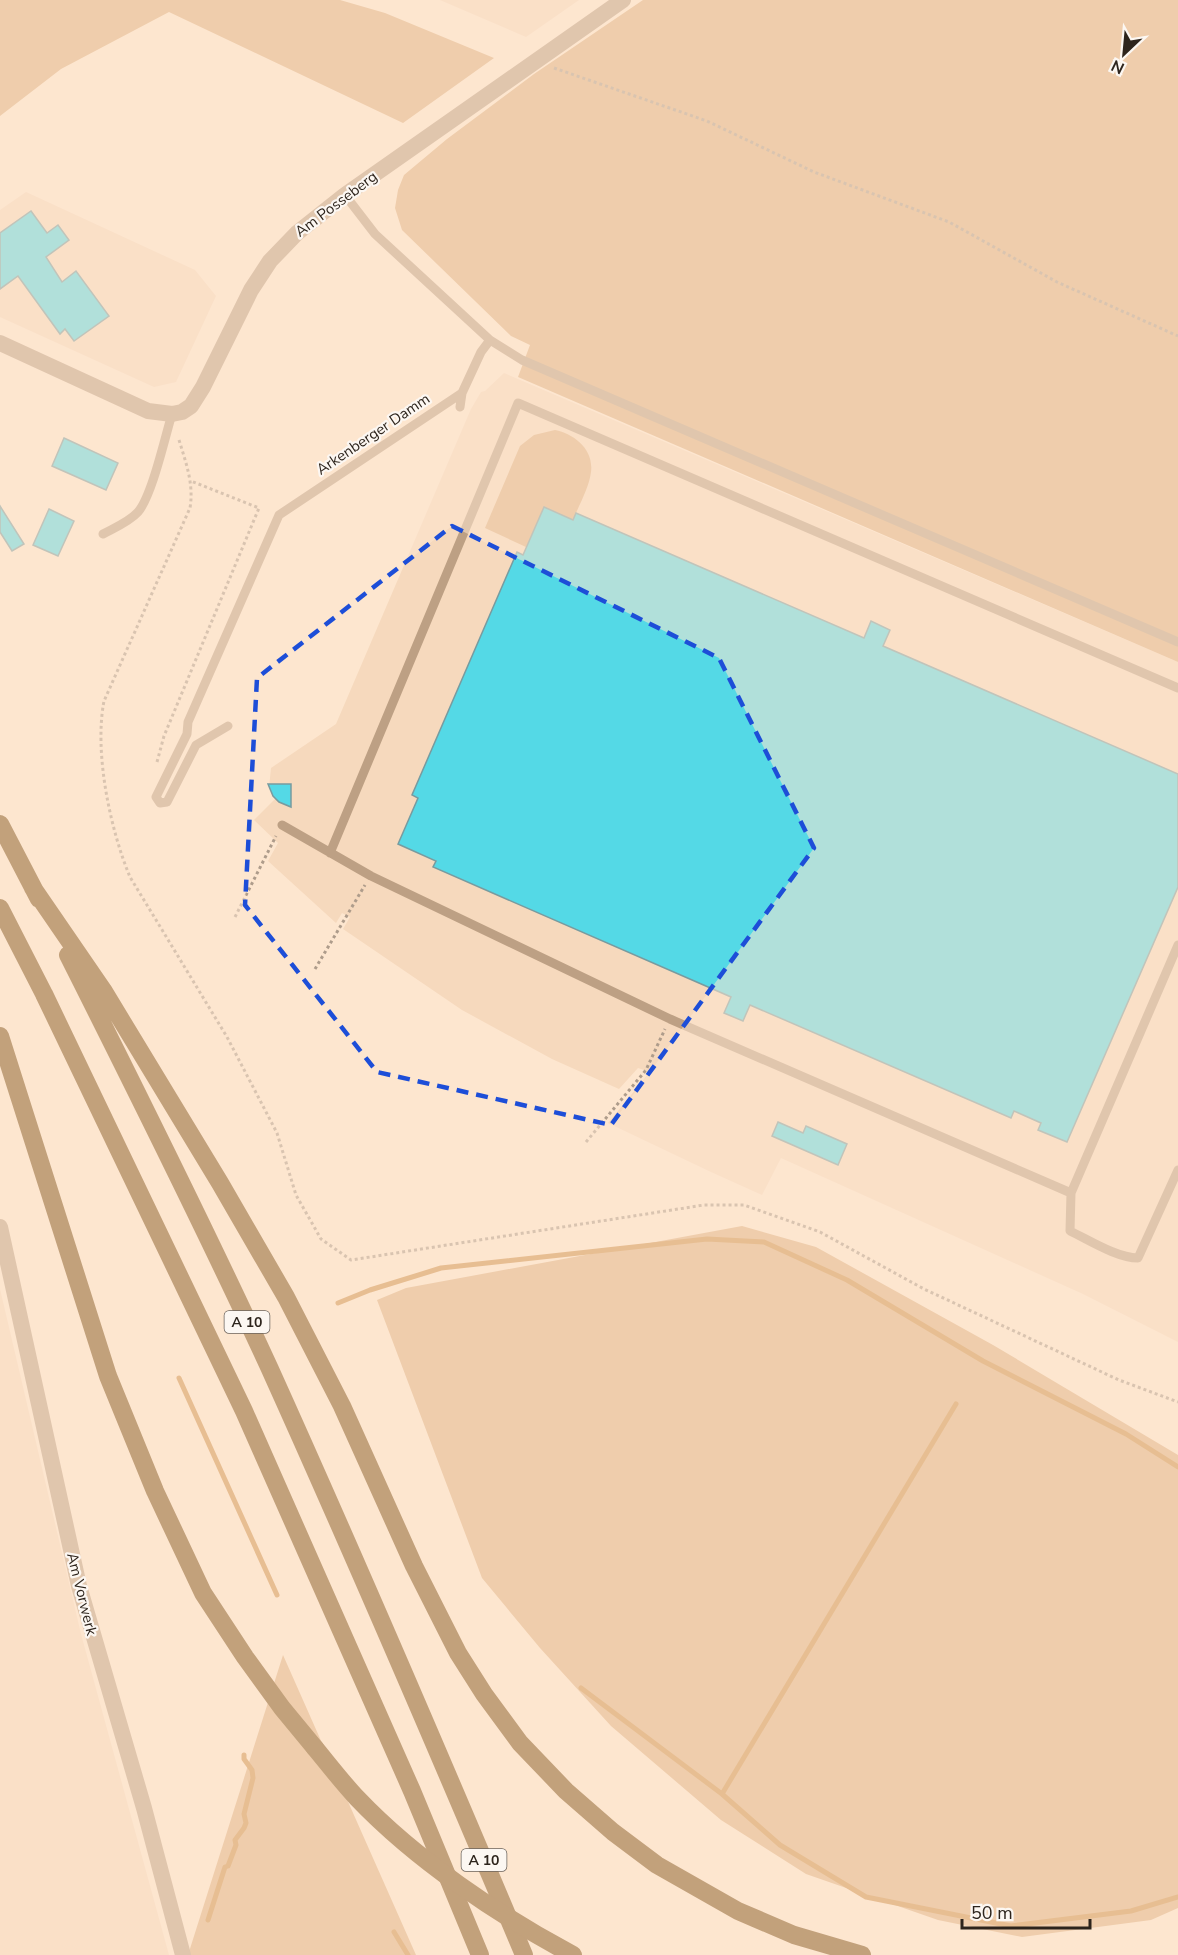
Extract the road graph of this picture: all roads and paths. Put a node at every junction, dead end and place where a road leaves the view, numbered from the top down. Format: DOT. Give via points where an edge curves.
graph roads {
  1 [pos="623,0"];
  2 [pos="542,57"];
  3 [pos="345,195"];
  4 [pos="1178,336"];
  5 [pos="490,340"];
  6 [pos="0,344"];
  7 [pos="462,393"];
  8 [pos="460,407"];
  9 [pos="172,414"];
  10 [pos="191,481"];
  11 [pos="102,534"];
  12 [pos="1178,642"];
  13 [pos="1178,688"];
  14 [pos="228,726"];
  15 [pos="157,765"];
  16 [pos="0,824"];
  17 [pos="282,825"];
  18 [pos="330,853"];
  19 [pos="371,876"];
  20 [pos="33,888"];
  21 [pos="0,908"];
  22 [pos="235,917"];
  23 [pos="1177,950"];
  24 [pos="315,969"];
  25 [pos="670,1019"];
  26 [pos="0,1036"];
  27 [pos="586,1143"];
  28 [pos="1178,1170"];
  29 [pos="1071,1193"];
  30 [pos="0,1227"];
  31 [pos="1178,1402"];
  32 [pos="183,1955"];
  33 [pos="480,1955"];
  34 [pos="524,1955"];
  35 [pos="573,1955"];
  36 [pos="862,1955"];
  1 -- 2 [label="street, Am Posseberg"];
  2 -- 3 [label="street, Am Posseberg"];
  2 -- 4 [label="path" via="557,70 707,121 814,172 949,222 1057,282"];
  3 -- 5 [label="lane" via="375,234"];
  3 -- 9 [label="street, Am Posseberg" via="297,233 270,261 251,290 197,397 191,406"];
  5 -- 7 [label="lane"];
  5 -- 12 [label="lane" via="522,360"];
  6 -- 9 [label="street" via="128,403"];
  7 -- 8 [label="lane"];
  7 -- 14 [label="lane, Arkenberger Damm" via="279,515 188,722 187,734 156,797 160,803 167,802 196,745"];
  9 -- 10 [label="path"];
  9 -- 11 [label="lane" via="150,488 139,510"];
  10 -- 15 [label="path" via="259,508 164,736"];
  10 -- 31 [label="path" via="190,508 104,700 101,732 106,790 130,877 232,1047 277,1133 296,1195 321,1239 351,1260 704,1205 744,1205 820,1232 924,1289 1119,1380"];
  13 -- 18 [label="lane" via="518,403"];
  16 -- 20 [label="highway, A 10"];
  17 -- 18 [label="lane"];
  17 -- 22 [label="path"];
  18 -- 19 [label="lane"];
  19 -- 24 [label="path"];
  19 -- 25 [label="lane"];
  20 -- 34 [label="highway, A 10" via="156,1129 268,1367"];
  20 -- 36 [label="highway" via="103,990 286,1297 342,1406 458,1653 520,1743 566,1791 657,1865 738,1911 794,1935"];
  21 -- 33 [label="highway, A 10" via="244,1411"];
  23 -- 29 [label="lane"];
  25 -- 27 [label="path" via="646,1071"];
  25 -- 29 [label="lane"];
  26 -- 35 [label="highway, bridge" via="108,1376 155,1491 203,1593 282,1708 357,1798 448,1876 496,1910"];
  28 -- 29 [label="lane" via="1138,1258 1118,1254 1070,1231"];
  30 -- 32 [label="street, Am Vorwerk" via="79,1586"];
}
